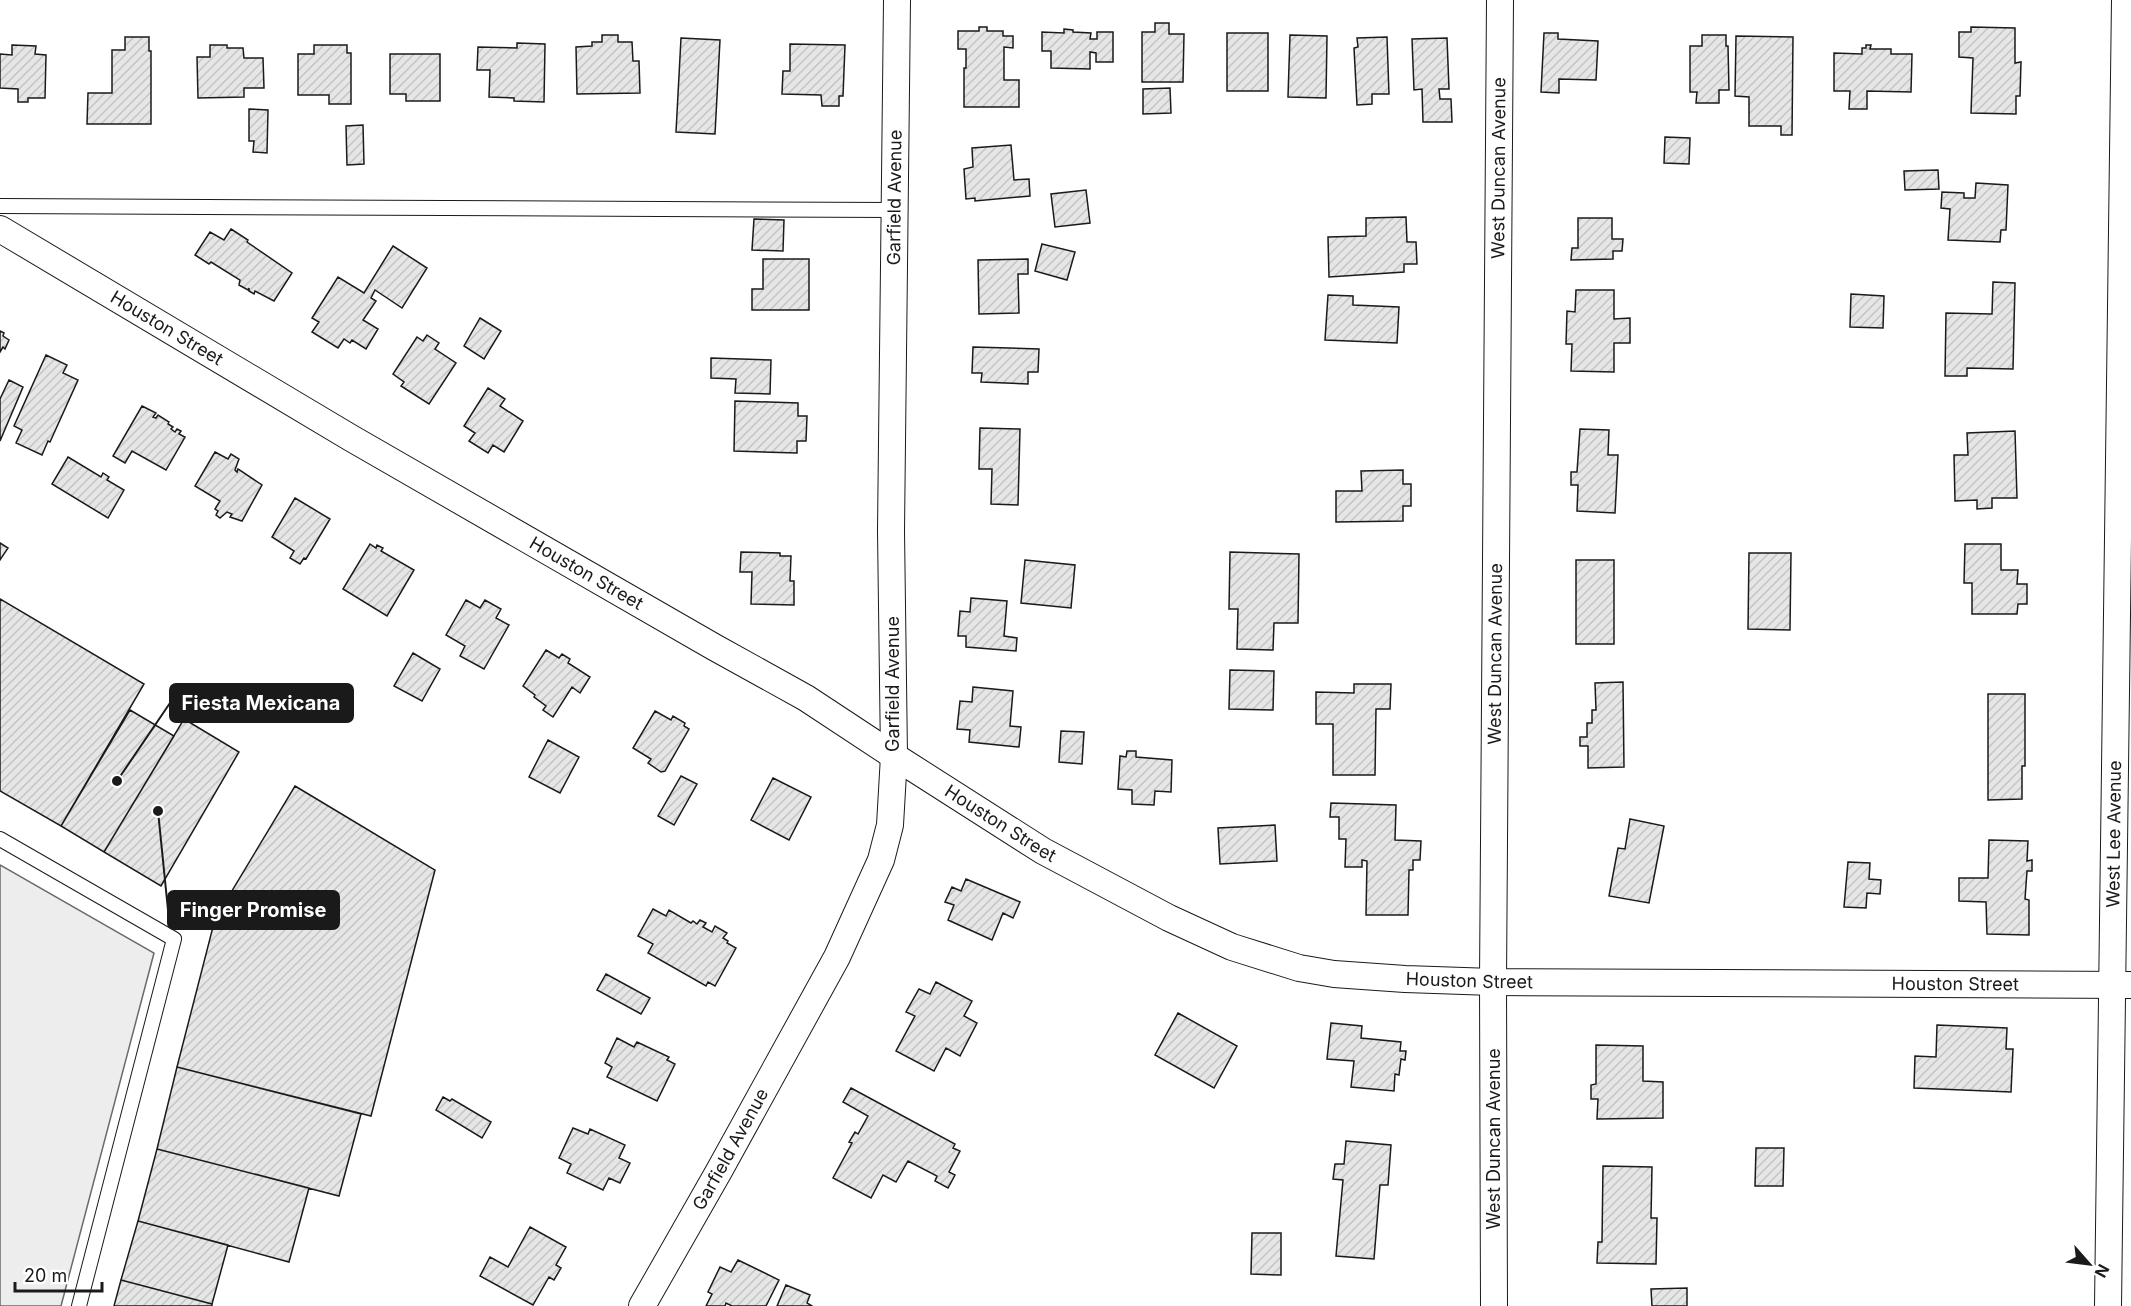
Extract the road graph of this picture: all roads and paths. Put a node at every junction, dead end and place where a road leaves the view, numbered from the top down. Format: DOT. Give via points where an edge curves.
graph roads {
  1 [pos="897,0"];
  2 [pos="1500,0"];
  3 [pos="2125,0"];
  4 [pos="0,206"];
  5 [pos="894,210"];
  6 [pos="0,229"];
  7 [pos="894,756"];
  8 [pos="0,839"];
  9 [pos="1493,982"];
  10 [pos="2122,985"];
  11 [pos="79,1306"];
  12 [pos="642,1306"];
  13 [pos="1494,1306"];
  14 [pos="2108,1306"];
  1 -- 5 [label="street, Garfield Avenue"];
  2 -- 9 [label="street, West Duncan Avenue"];
  3 -- 10 [label="street, West Lee Avenue"];
  4 -- 5 [label="lane"];
  5 -- 7 [label="street, Garfield Avenue" via="891,531"];
  6 -- 7 [label="street, Houston Street" via="351,438 806,698"];
  7 -- 9 [label="street, Houston Street" via="1064,862 1232,947 1299,968 1334,974"];
  7 -- 12 [label="street, Garfield Avenue" via="890,825 881,860 837,957"];
  8 -- 11 [label="lane" via="174,939"];
  9 -- 10 [label="street, Houston Street"];
  9 -- 13 [label="street, West Duncan Avenue"];
  10 -- 14 [label="street, West Lee Avenue"];
}
